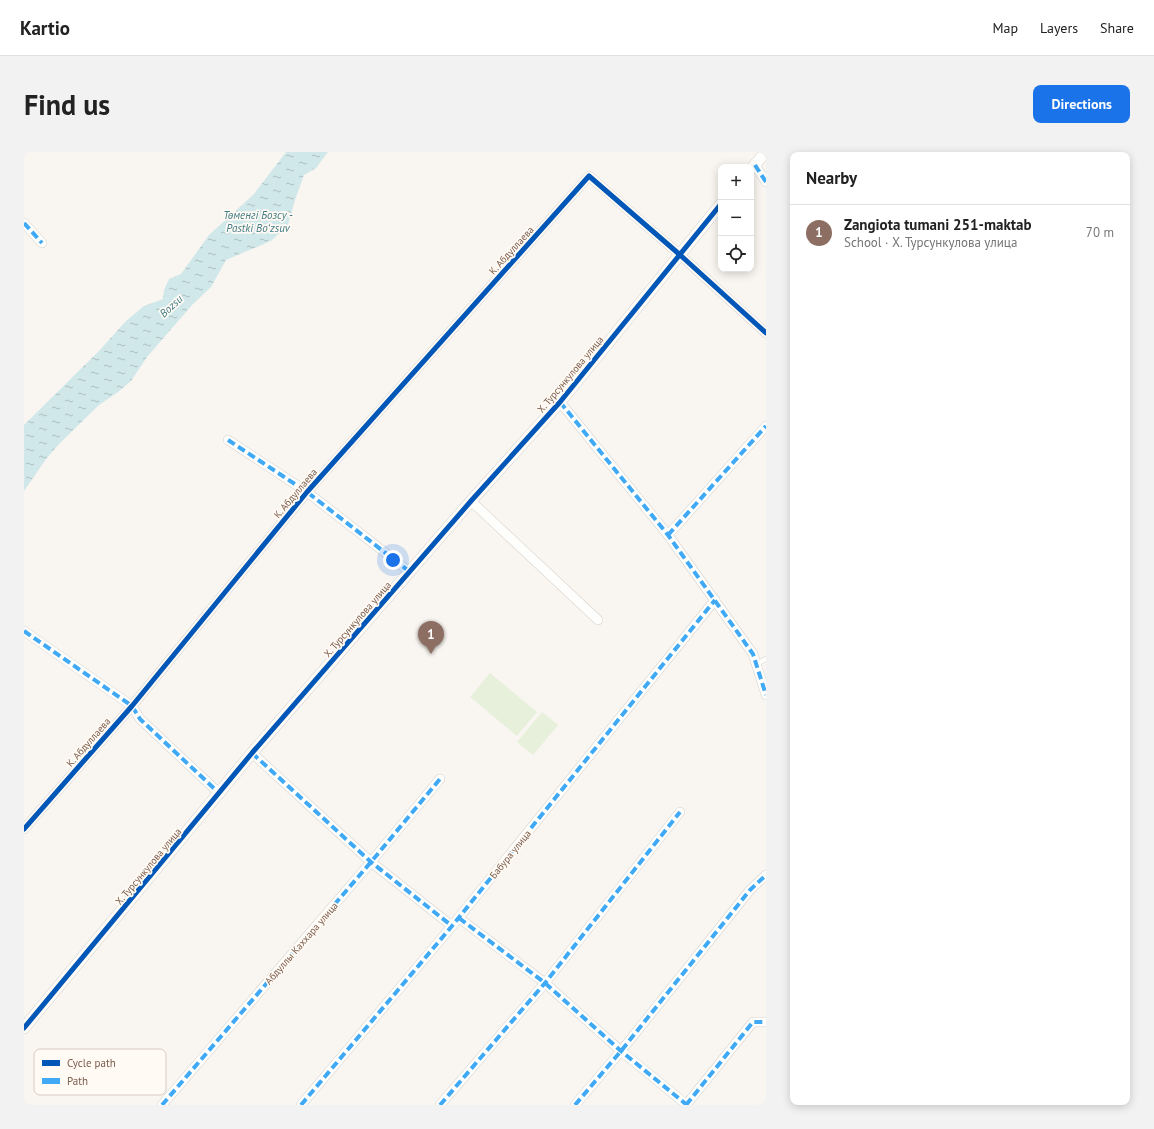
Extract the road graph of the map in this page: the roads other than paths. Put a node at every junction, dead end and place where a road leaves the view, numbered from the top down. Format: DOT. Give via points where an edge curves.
graph roads {
  1 [pos="766,152"];
  2 [pos="754,166"];
  3 [pos="754,168"];
  4 [pos="766,182"];
  5 [pos="718,208"];
  6 [pos="24,223"];
  7 [pos="42,243"];
  8 [pos="679,254"];
  9 [pos="766,333"];
  10 [pos="560,402"];
  11 [pos="766,426"];
  12 [pos="228,440"];
  13 [pos="308,492"];
  14 [pos="471,502"];
  15 [pos="668,535"];
  16 [pos="410,572"];
  17 [pos="715,600"];
  18 [pos="598,620"];
  19 [pos="24,631"];
  20 [pos="766,659"];
  21 [pos="756,664"];
  22 [pos="766,695"];
  23 [pos="132,706"];
  24 [pos="252,753"];
  25 [pos="440,779"];
  26 [pos="220,794"];
  27 [pos="680,812"];
  28 [pos="24,829"];
  29 [pos="371,862"];
  30 [pos="766,875"];
  31 [pos="459,918"];
  32 [pos="452,926"];
  33 [pos="544,983"];
  34 [pos="766,1022"];
  35 [pos="24,1028"];
  36 [pos="621,1051"];
  37 [pos="162,1105"];
  38 [pos="301,1105"];
  39 [pos="440,1105"];
  40 [pos="575,1105"];
  41 [pos="687,1105"];
  1 -- 2 [label="street"];
  3 -- 4 [label="street"];
  5 -- 8 [label="street, Х. Турсункулова улица"];
  6 -- 7 [label="street"];
  8 -- 9 [label="street"];
  8 -- 10 [label="street, Х. Турсункулова улица"];
  8 -- 13 [label="street, К. Абдуллаева" via="590,176"];
  10 -- 14 [label="street, Х. Турсункулова улица"];
  10 -- 15 [label="street"];
  11 -- 15 [label="street"];
  12 -- 13 [label="street"];
  13 -- 16 [label="street"];
  13 -- 23 [label="street, К. Абдуллаева"];
  14 -- 16 [label="street, Х. Турсункулова улица"];
  14 -- 18 [label="street"];
  15 -- 17 [label="street"];
  16 -- 24 [label="street, Х. Турсункулова улица"];
  17 -- 21 [label="street" via="754,654"];
  17 -- 31 [label="street, Бабура улица"];
  19 -- 23 [label="street"];
  20 -- 21 [label="lane"];
  21 -- 22 [label="street"];
  23 -- 26 [label="street" via="140,719"];
  23 -- 28 [label="street, К. Абдуллаева"];
  24 -- 26 [label="street, Х. Турсункулова улица"];
  24 -- 29 [label="street"];
  25 -- 29 [label="street, Абдуллы Каххара улица"];
  26 -- 35 [label="street, Х. Турсункулова улица"];
  27 -- 33 [label="street"];
  29 -- 32 [label="street"];
  29 -- 37 [label="street, Абдуллы Каххара улица"];
  30 -- 36 [label="street" via="750,890"];
  31 -- 32 [label="street, Бабура улица"];
  31 -- 33 [label="street"];
  32 -- 38 [label="street, Бабура улица"];
  33 -- 36 [label="street"];
  33 -- 39 [label="street"];
  34 -- 41 [label="street" via="753,1022"];
  36 -- 40 [label="street"];
  36 -- 41 [label="street"];
}
